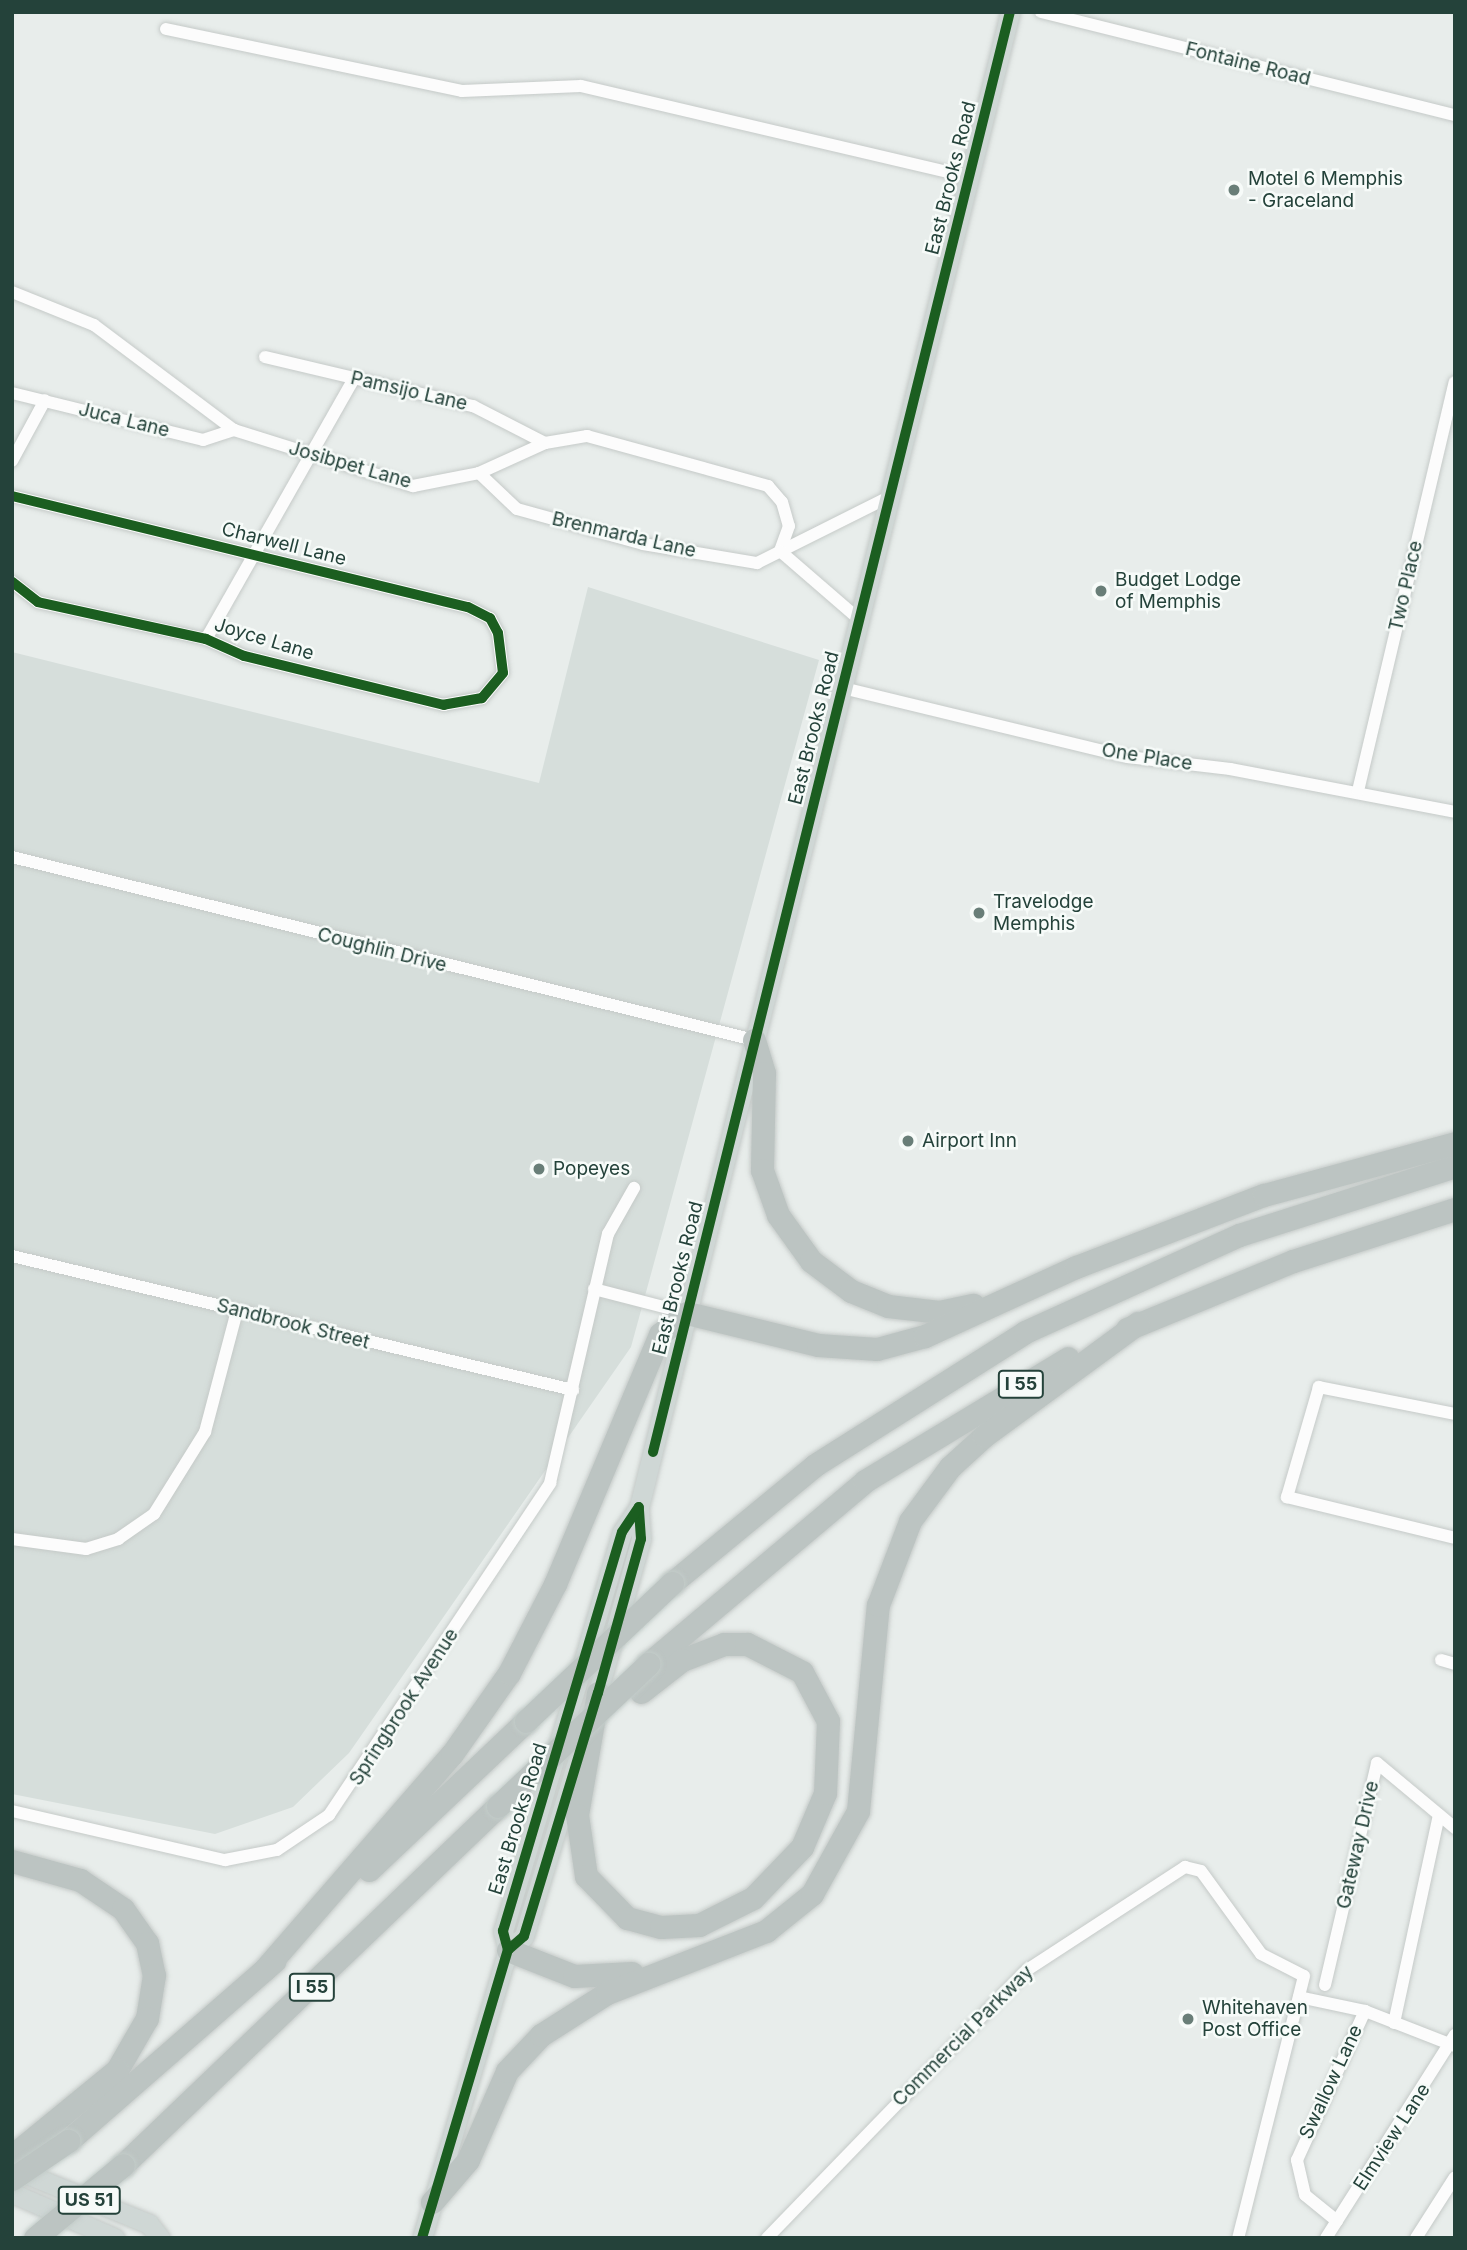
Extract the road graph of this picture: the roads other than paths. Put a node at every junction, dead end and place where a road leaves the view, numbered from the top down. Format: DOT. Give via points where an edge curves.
graph roads {
  1 [pos="1010,12"];
  2 [pos="1041,12"];
  3 [pos="166,29"];
  4 [pos="1455,115"];
  5 [pos="969,177"];
  6 [pos="12,292"];
  7 [pos="265,357"];
  8 [pos="354,378"];
  9 [pos="1455,382"];
  10 [pos="12,393"];
  11 [pos="45,400"];
  12 [pos="234,430"];
  13 [pos="545,443"];
  14 [pos="314,455"];
  15 [pos="12,461"];
  16 [pos="479,473"];
  17 [pos="12,496"];
  18 [pos="891,496"];
  19 [pos="780,551"];
  20 [pos="256,555"];
  21 [pos="12,582"];
  22 [pos="859,620"];
  23 [pos="206,639"];
  24 [pos="503,673"];
  25 [pos="843,688"];
  26 [pos="1358,791"];
  27 [pos="1455,812"];
  28 [pos="12,857"];
  29 [pos="754,1040"];
  30 [pos="1455,1143"];
  31 [pos="1455,1166"];
  32 [pos="634,1188"];
  33 [pos="1455,1209"];
  34 [pos="12,1256"];
  35 [pos="594,1289"];
  36 [pos="1016,1292"];
  37 [pos="237,1311"];
  38 [pos="687,1313"];
  39 [pos="1138,1323"];
  40 [pos="573,1390"];
  41 [pos="1455,1414"];
  42 [pos="639,1507"];
  43 [pos="1455,1538"];
  44 [pos="12,1539"];
  45 [pos="1441,1660"];
  46 [pos="1455,1664"];
  47 [pos="598,1693"];
  48 [pos="577,1733"];
  49 [pos="12,1811"];
  50 [pos="1439,1815"];
  51 [pos="1455,1829"];
  52 [pos="12,1861"];
  53 [pos="508,1950"];
  54 [pos="689,1962"];
  55 [pos="264,1970"];
  56 [pos="1325,1985"];
  57 [pos="1299,1997"];
  58 [pos="1365,2011"];
  59 [pos="1394,2022"];
  60 [pos="1454,2042"];
  61 [pos="12,2156"];
  62 [pos="12,2168"];
  63 [pos="1455,2176"];
  64 [pos="12,2179"];
  65 [pos="12,2193"];
  66 [pos="32,2202"];
  67 [pos="432,2202"];
  68 [pos="1337,2221"];
  69 [pos="35,2238"];
  70 [pos="85,2238"];
  71 [pos="116,2238"];
  72 [pos="160,2238"];
  73 [pos="422,2238"];
  74 [pos="767,2238"];
  75 [pos="1238,2238"];
  76 [pos="1326,2238"];
  77 [pos="1416,2238"];
  1 -- 5 [label="main road, East Brooks Road"];
  2 -- 4 [label="street, Fontaine Road"];
  3 -- 5 [label="street" via="462,91 581,86"];
  5 -- 18 [label="main road, East Brooks Road"];
  6 -- 12 [label="street, Josibpet Lane" via="94,325"];
  7 -- 8 [label="street, Pamsijo Lane"];
  8 -- 13 [label="street, Pamsijo Lane" via="473,406"];
  8 -- 14 [label="street"];
  9 -- 26 [label="street, Two Place"];
  10 -- 11 [label="street, Juca Lane"];
  11 -- 12 [label="street, Juca Lane" via="203,440"];
  11 -- 15 [label="street"];
  12 -- 14 [label="street, Josibpet Lane"];
  13 -- 16 [label="street, Josibpet Lane"];
  13 -- 19 [label="street, Josibpet Lane" via="587,436 768,486 782,502 789,526"];
  14 -- 16 [label="street, Josibpet Lane" via="413,486"];
  14 -- 20 [label="street"];
  16 -- 19 [label="street, Brenmarda Lane" via="517,509 643,544 757,563"];
  17 -- 20 [label="street, Charwell Lane"];
  18 -- 19 [label="street"];
  18 -- 22 [label="main road, East Brooks Road"];
  19 -- 22 [label="street"];
  20 -- 23 [label="street"];
  20 -- 24 [label="street, Charwell Lane" via="468,607 490,618 498,633"];
  21 -- 23 [label="street, Joyce Lane" via="38,602"];
  22 -- 25 [label="main road, East Brooks Road"];
  23 -- 24 [label="street, Joyce Lane" via="244,656 443,705 482,698"];
  25 -- 26 [label="street, One Place" via="1128,757"];
  25 -- 29 [label="main road, East Brooks Road"];
  26 -- 27 [label="street, One Place"];
  28 -- 29 [label="street, Coughlin Drive"];
  29 -- 36 [label="highway" via="764,1073 762,1170 778,1215 811,1261 851,1291 911,1310 963,1308"];
  29 -- 38 [label="main road, East Brooks Road"];
  30 -- 36 [label="highway" via="1265,1195"];
  31 -- 55 [label="highway, I 55, bridge" via="1239,1235 1025,1332 815,1465 672,1583"];
  32 -- 35 [label="street, Springbrook Avenue" via="613,1222"];
  33 -- 39 [label="highway, I 55" via="1293,1261"];
  34 -- 37 [label="street, Sandbrook Street"];
  35 -- 38 [label="street"];
  35 -- 40 [label="street, Springbrook Avenue"];
  36 -- 38 [label="highway" via="925,1336 877,1349 818,1345"];
  37 -- 40 [label="street, Sandbrook Street"];
  37 -- 44 [label="street" via="205,1432 154,1514 118,1539 86,1549"];
  38 -- 42 [label="main road, East Brooks Road"];
  38 -- 55 [label="highway" via="660,1335 555,1584 509,1673 452,1754"];
  39 -- 48 [label="highway, I 55, bridge" via="997,1397 865,1481 648,1664"];
  39 -- 54 [label="highway" via="984,1436 927,1495 895,1549 878,1605 864,1783 841,1851 791,1913 733,1947"];
  40 -- 49 [label="street, Springbrook Avenue" via="559,1458 540,1502 351,1789 317,1826 263,1856 210,1859"];
  41 -- 43 [label="street" via="1319,1387 1287,1497"];
  42 -- 47 [label="main road, East Brooks Road" via="641,1539"];
  42 -- 53 [label="main road, East Brooks Road" via="622,1532 503,1931"];
  45 -- 46 [label="street"];
  47 -- 48 [label="highway" via="577,1815 586,1875 627,1918 661,1927 699,1925 753,1898 802,1847 825,1793 828,1721 802,1672 747,1644 724,1644 682,1660 615,1716"];
  47 -- 53 [label="main road, East Brooks Road" via="524,1936"];
  48 -- 69 [label="highway, I 55, bridge" via="123,2165"];
  50 -- 51 [label="street, Gateway Drive"];
  50 -- 56 [label="street, Gateway Drive" via="1377,1763"];
  50 -- 59 [label="street, Swallow Lane"];
  52 -- 61 [label="highway" via="68,1875 123,1909 147,1943 154,1975 136,2043 91,2095"];
  53 -- 54 [label="highway" via="547,1969 592,1978"];
  53 -- 67 [label="main road, East Brooks Road"];
  54 -- 67 [label="highway" via="607,1993 541,2035 507,2071 468,2160"];
  55 -- 64 [label="highway, I 55, bridge" via="68,2141"];
  57 -- 58 [label="street"];
  57 -- 74 [label="street, Commercial Parkway" via="1304,1976 1268,1960 1250,1942 1201,1871 1180,1869 1015,1980"];
  57 -- 75 [label="street"];
  58 -- 59 [label="street"];
  58 -- 68 [label="street, Swallow Lane" via="1297,2160 1305,2195"];
  59 -- 60 [label="street"];
  60 -- 68 [label="street, Elmview Lane"];
  62 -- 72 [label="main road, US 51" via="149,2224"];
  63 -- 77 [label="street"];
  65 -- 66 [label="main road, US 51"];
  66 -- 70 [label="main road"];
  66 -- 71 [label="main road, US 51"];
  67 -- 73 [label="main road, East Brooks Road"];
  68 -- 76 [label="street, Elmview Lane"];
}
